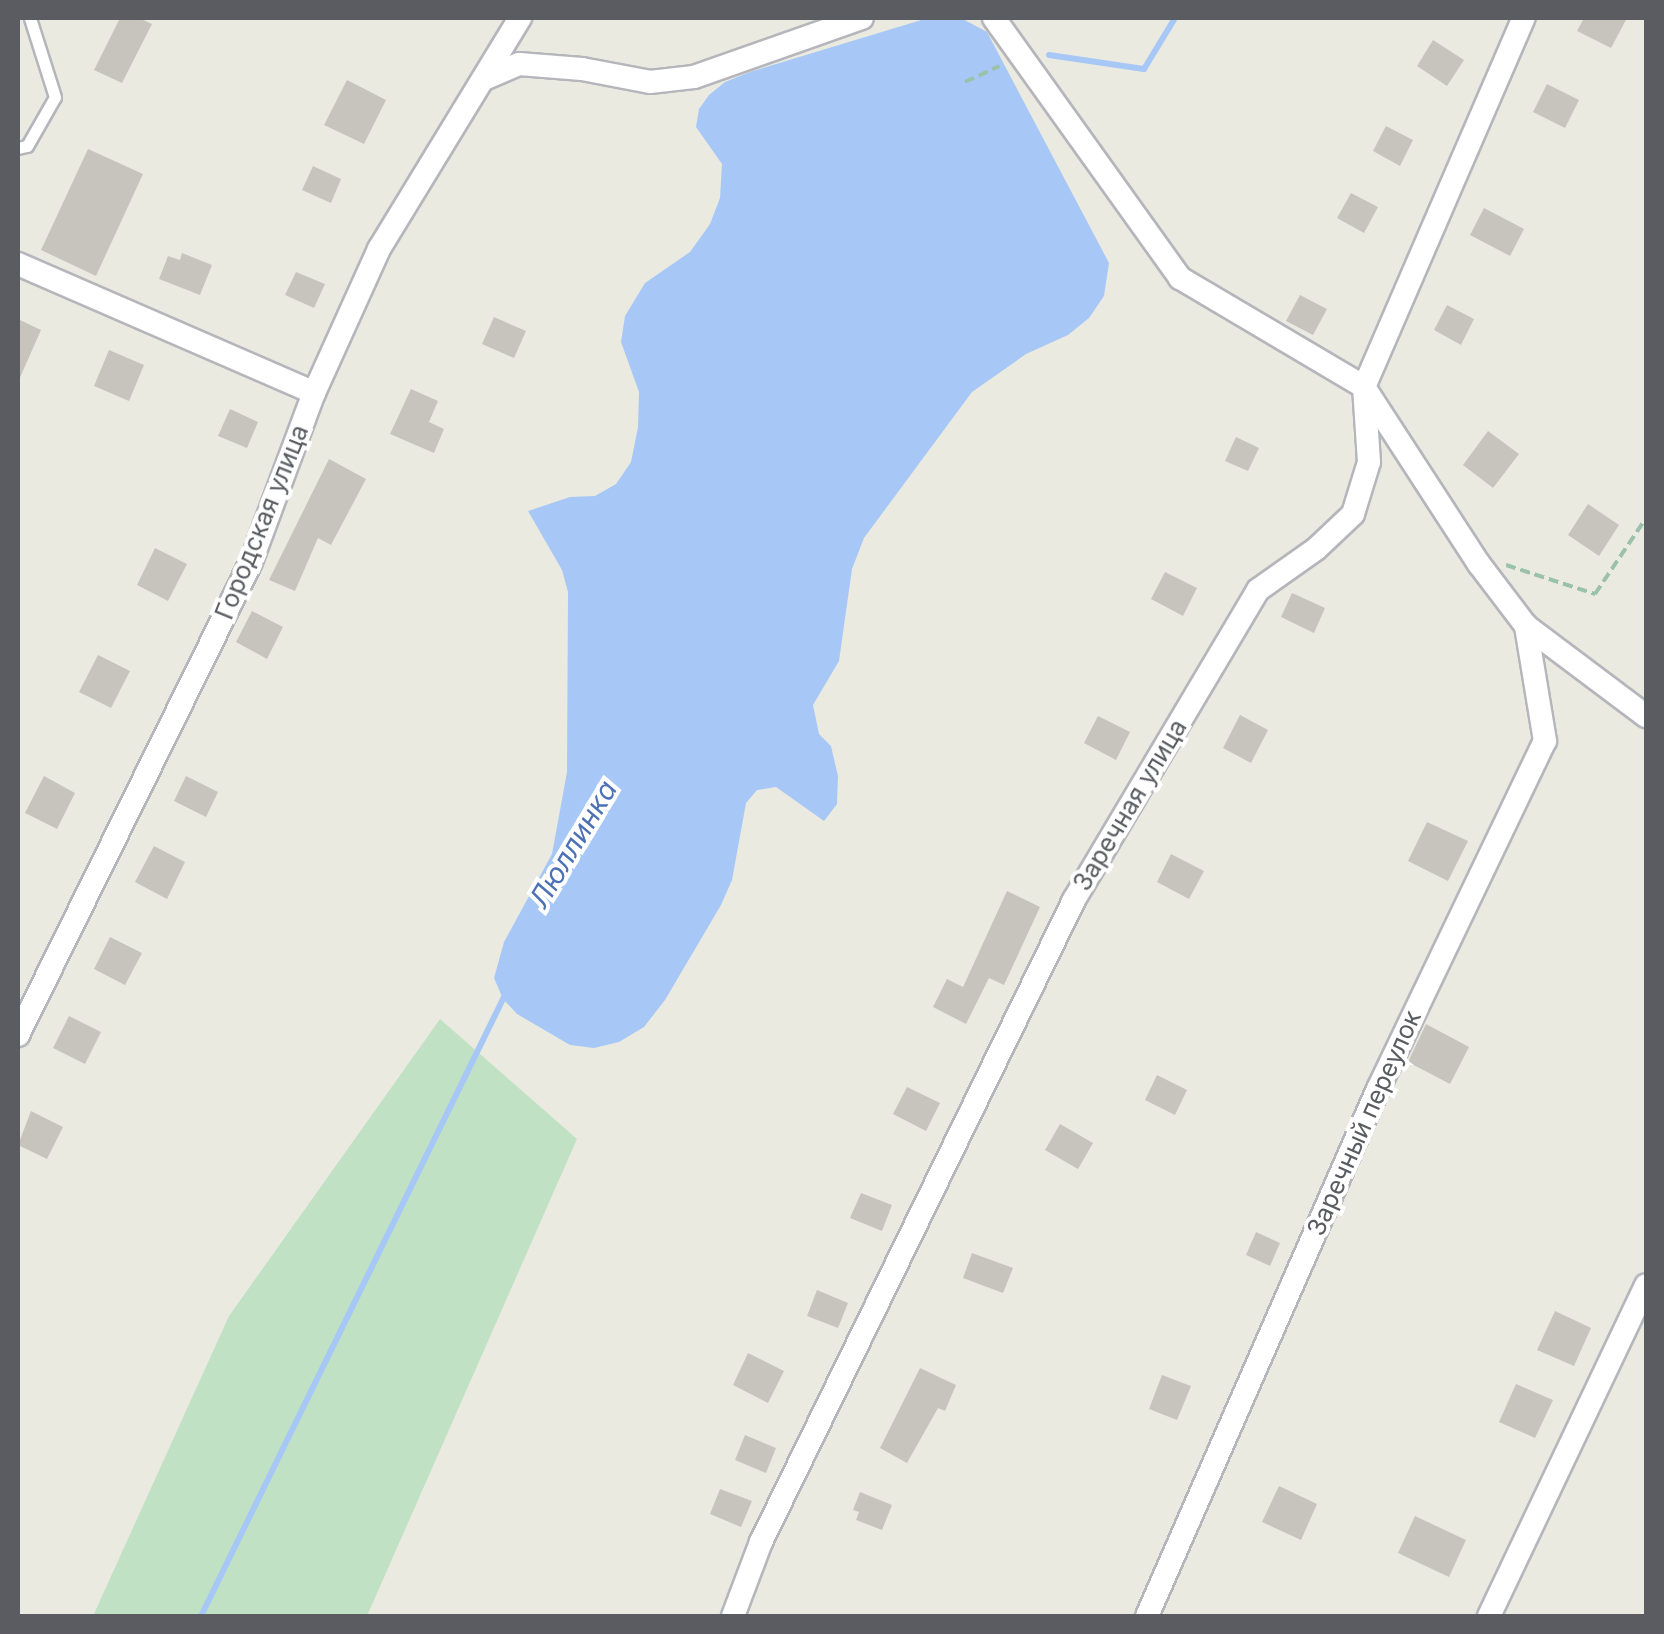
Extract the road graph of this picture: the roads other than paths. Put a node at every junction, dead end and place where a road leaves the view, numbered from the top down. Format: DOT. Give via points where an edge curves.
graph roads {
  1 [pos="30,18"];
  2 [pos="520,18"];
  3 [pos="862,18"];
  4 [pos="994,18"];
  5 [pos="1524,18"];
  6 [pos="486,78"];
  7 [pos="18,148"];
  8 [pos="18,264"];
  9 [pos="1364,386"];
  10 [pos="314,393"];
  11 [pos="1526,626"];
  12 [pos="1646,716"];
  13 [pos="18,1036"];
  14 [pos="1646,1285"];
  15 [pos="732,1616"];
  16 [pos="1146,1616"];
  17 [pos="1489,1616"];
  1 -- 7 [label="lane" via="55,97 27,146"];
  2 -- 6 [label="street, Городская улица"];
  3 -- 6 [label="street" via="694,76 650,82 519,64"];
  4 -- 9 [label="street" via="1180,278"];
  5 -- 9 [label="street, Заречная улица"];
  6 -- 10 [label="street, Городская улица" via="379,248"];
  8 -- 10 [label="street"];
  9 -- 11 [label="street"];
  9 -- 15 [label="street, Заречная улица" via="1369,462 1353,514 1258,590 1074,900 761,1542"];
  10 -- 13 [label="street, Городская улица" via="251,562"];
  11 -- 12 [label="street"];
  11 -- 16 [label="street, Заречный переулок" via="1545,741 1378,1089"];
  14 -- 17 [label="street"];
}
